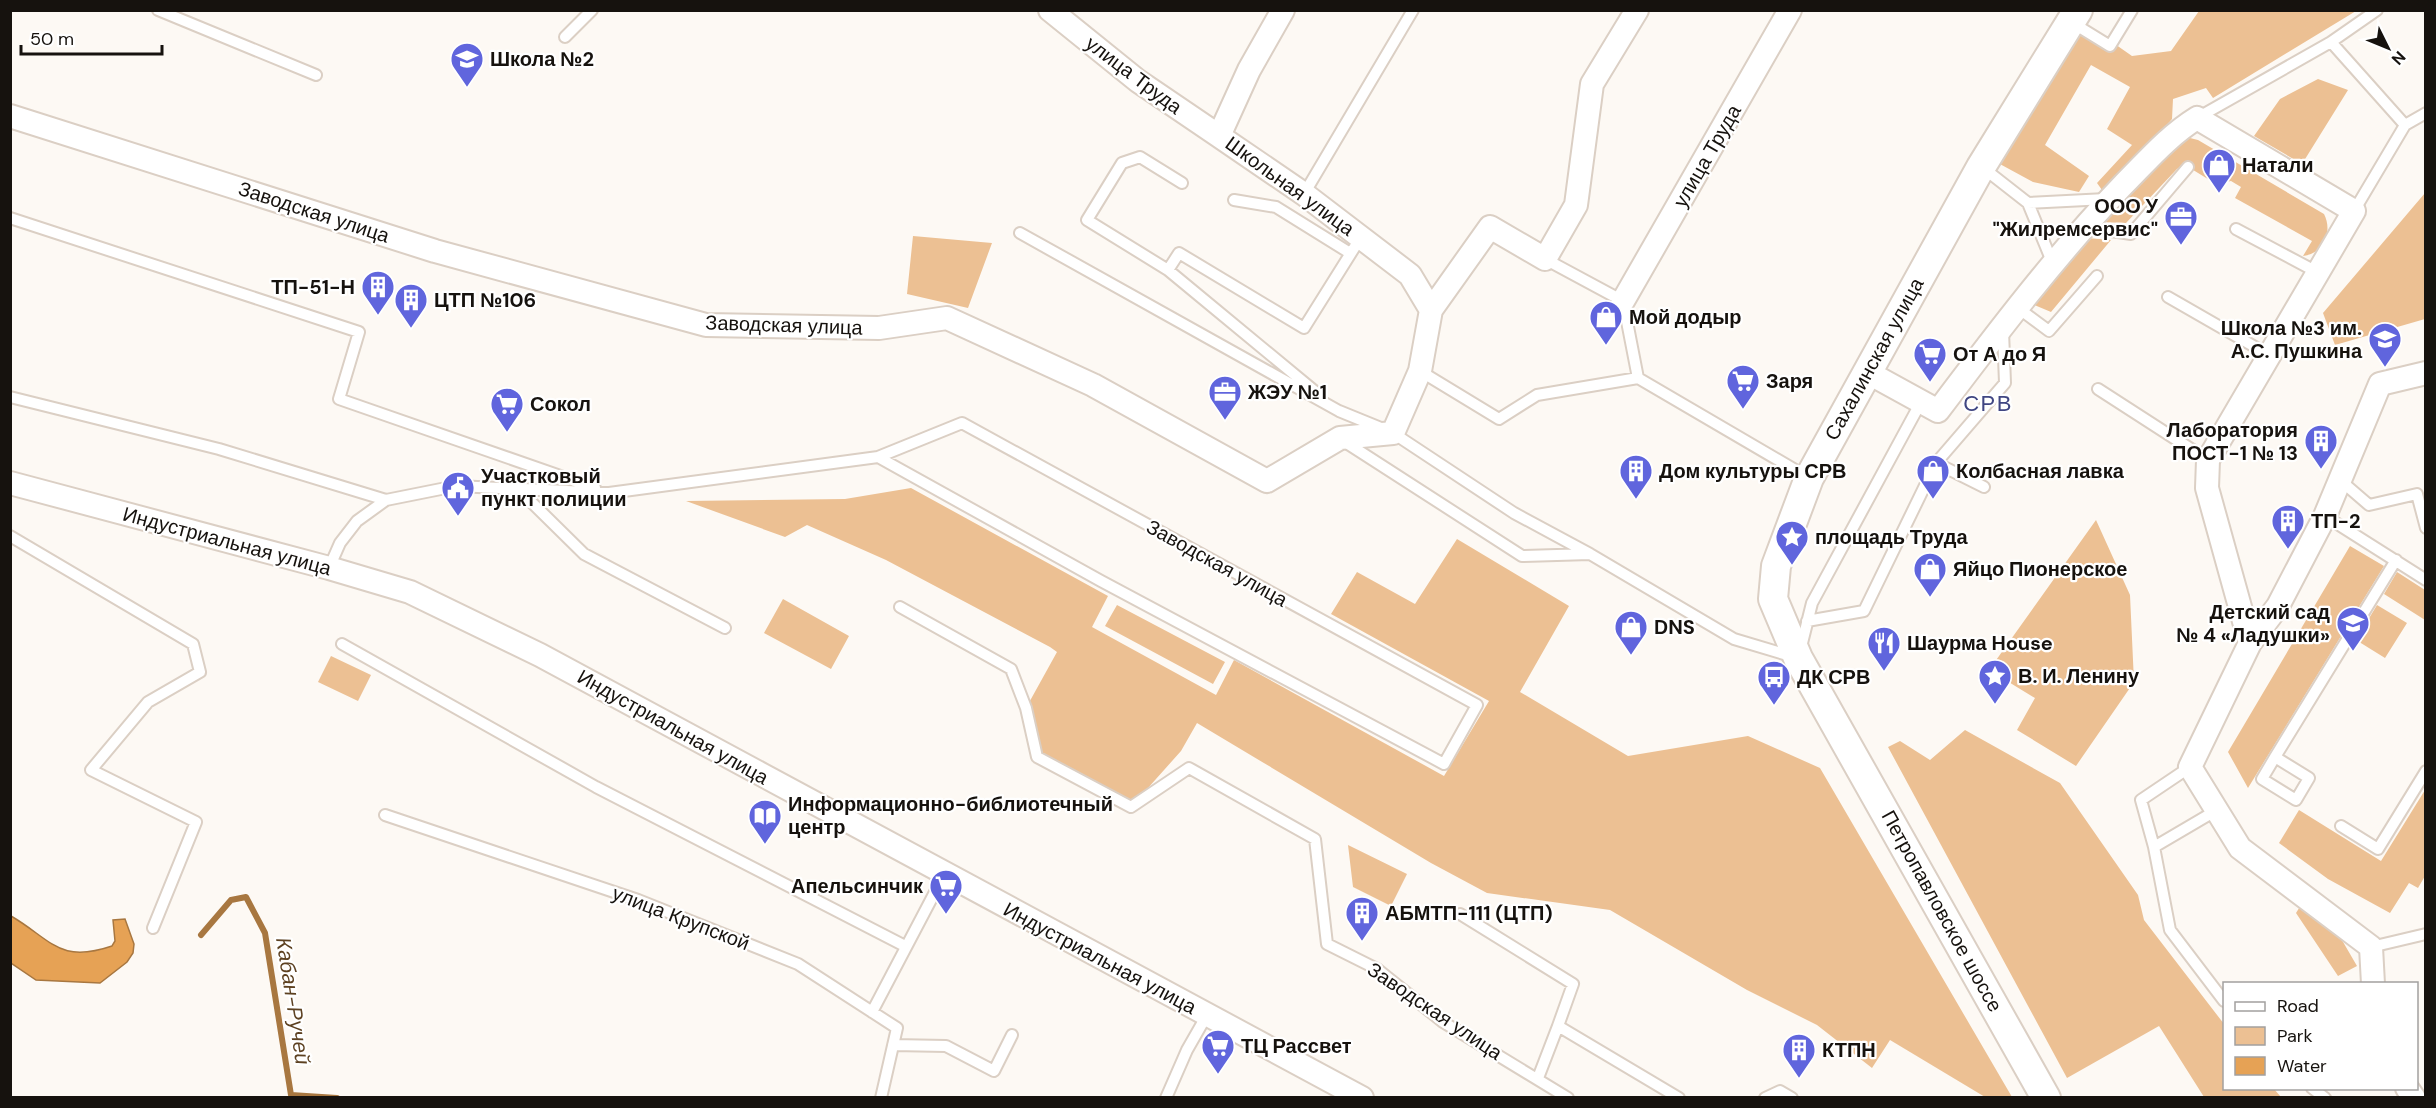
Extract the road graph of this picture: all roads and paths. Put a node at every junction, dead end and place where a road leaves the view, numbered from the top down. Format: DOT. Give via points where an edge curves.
graph roads {
  1 [pos="158,10"];
  2 [pos="592,10"];
  3 [pos="1050,10"];
  4 [pos="1283,10"];
  5 [pos="1413,10"];
  6 [pos="1637,10"];
  7 [pos="1790,10"];
  8 [pos="2132,10"];
  9 [pos="2377,10"];
  10 [pos="2074,16"];
  11 [pos="565,37"];
  12 [pos="2331,42"];
  13 [pos="316,75"];
  14 [pos="2426,113"];
  15 [pos="10,116"];
  16 [pos="2197,118"];
  17 [pos="2405,125"];
  18 [pos="1219,136"];
  19 [pos="1981,167"];
  20 [pos="2188,167"];
  21 [pos="1182,183"];
  22 [pos="1304,194"];
  23 [pos="2110,199"];
  24 [pos="1234,200"];
  25 [pos="2028,203"];
  26 [pos="2354,211"];
  27 [pos="10,218"];
  28 [pos="2085,227"];
  29 [pos="2236,229"];
  30 [pos="1020,233"];
  31 [pos="1355,245"];
  32 [pos="1545,259"];
  33 [pos="2053,264"];
  34 [pos="1168,270"];
  35 [pos="2317,272"];
  36 [pos="2097,276"];
  37 [pos="2168,297"];
  38 [pos="1623,301"];
  39 [pos="2018,308"];
  40 [pos="1431,310"];
  41 [pos="2002,328"];
  42 [pos="2269,355"];
  43 [pos="1420,371"];
  44 [pos="1867,372"];
  45 [pos="2426,373"];
  46 [pos="1638,378"];
  47 [pos="2098,388"];
  48 [pos="10,397"];
  49 [pos="1921,402"];
  50 [pos="1339,411"];
  51 [pos="1393,433"];
  52 [pos="1340,438"];
  53 [pos="878,457"];
  54 [pos="2208,460"];
  55 [pos="1936,463"];
  56 [pos="1809,478"];
  57 [pos="2340,480"];
  58 [pos="10,483"];
  59 [pos="1984,487"];
  60 [pos="517,488"];
  61 [pos="609,492"];
  62 [pos="386,500"];
  63 [pos="2325,516"];
  64 [pos="2426,528"];
  65 [pos="10,536"];
  66 [pos="1590,554"];
  67 [pos="2396,560"];
  68 [pos="329,568"];
  69 [pos="2426,580"];
  70 [pos="900,607"];
  71 [pos="1807,621"];
  72 [pos="725,628"];
  73 [pos="2250,643"];
  74 [pos="342,644"];
  75 [pos="1798,658"];
  76 [pos="1836,726"];
  77 [pos="2275,757"];
  78 [pos="2190,767"];
  79 [pos="2426,771"];
  80 [pos="2217,810"];
  81 [pos="385,815"];
  82 [pos="2341,826"];
  83 [pos="2154,847"];
  84 [pos="944,875"];
  85 [pos="1461,914"];
  86 [pos="153,928"];
  87 [pos="2426,934"];
  88 [pos="905,946"];
  89 [pos="2371,947"];
  90 [pos="2373,982"];
  91 [pos="2223,1000"];
  92 [pos="872,1012"];
  93 [pos="1207,1015"];
  94 [pos="1558,1026"];
  95 [pos="1012,1035"];
  96 [pos="893,1045"];
  97 [pos="1538,1078"];
  98 [pos="881,1098"];
  99 [pos="1166,1098"];
  100 [pos="1362,1098"];
  101 [pos="1568,1098"];
  102 [pos="1679,1098"];
  103 [pos="1765,1098"];
  104 [pos="1792,1098"];
  105 [pos="2046,1098"];
  1 -- 13 [label="lane"];
  2 -- 11 [label="lane"];
  3 -- 18 [label="street, улица Труда" via="1138,81"];
  4 -- 18 [label="street, Школьная улица" via="1249,70"];
  5 -- 22 [label="lane"];
  6 -- 32 [label="street" via="1592,84 1576,205"];
  7 -- 38 [label="street, улица Труда"];
  8 -- 10 [label="lane" via="2110,46"];
  9 -- 12 [label="lane"];
  10 -- 19 [label="street, Сахалинская улица"];
  12 -- 16 [label="lane"];
  12 -- 17 [label="lane"];
  14 -- 17 [label="lane"];
  15 -- 52 [label="street, Заводская улица" via="435,251 706,325 879,328 947,318 1093,385 1268,481"];
  16 -- 23 [label="street" via="2174,132"];
  16 -- 26 [label="street"];
  17 -- 26 [label="lane"];
  18 -- 22 [label="street, Школьная улица"];
  19 -- 25 [label="lane"];
  19 -- 44 [label="street, Сахалинская улица"];
  20 -- 28 [label="lane" via="2131,234"];
  21 -- 34 [label="lane" via="1140,157 1122,163 1087,220"];
  22 -- 31 [label="street, Школьная улица"];
  23 -- 25 [label="lane"];
  23 -- 28 [label="street"];
  24 -- 31 [label="lane" via="1276,207"];
  25 -- 33 [label="lane"];
  26 -- 35 [label="street"];
  27 -- 61 [label="lane, Заводская улица" via="359,332 339,399"];
  28 -- 33 [label="street"];
  29 -- 35 [label="lane"];
  30 -- 50 [label="lane"];
  31 -- 34 [label="lane" via="1304,328 1179,253"];
  31 -- 40 [label="street, Школьная улица" via="1410,275"];
  32 -- 38 [label="lane"];
  32 -- 40 [label="street" via="1490,227"];
  33 -- 39 [label="street"];
  34 -- 50 [label="lane"];
  35 -- 42 [label="street"];
  36 -- 39 [label="lane" via="2049,331"];
  37 -- 42 [label="lane"];
  38 -- 46 [label="lane"];
  39 -- 41 [label="street"];
  40 -- 43 [label="street"];
  41 -- 49 [label="street" via="1938,411"];
  41 -- 55 [label="lane" via="2005,383"];
  42 -- 54 [label="street"];
  43 -- 46 [label="lane" via="1499,419 1537,395"];
  43 -- 51 [label="street"];
  44 -- 49 [label="street"];
  44 -- 56 [label="street, Сахалинская улица"];
  45 -- 57 [label="street" via="2380,384"];
  46 -- 56 [label="lane"];
  47 -- 54 [label="lane"];
  48 -- 62 [label="lane" via="219,449"];
  49 -- 71 [label="lane" via="1812,603"];
  50 -- 51 [label="lane"];
  51 -- 52 [label="street, Заводская улица"];
  51 -- 66 [label="lane" via="1514,513"];
  52 -- 66 [label="lane" via="1522,556"];
  53 -- 53 [label="lane, Заводская улица" via="962,423 1477,705 1444,764"];
  53 -- 61 [label="lane, Заводская улица"];
  54 -- 73 [label="street" via="2207,488"];
  55 -- 59 [label="lane"];
  55 -- 71 [label="lane" via="1864,611"];
  56 -- 75 [label="street, Сахалинская улица" via="1776,566 1773,599"];
  57 -- 63 [label="street"];
  57 -- 64 [label="lane" via="2369,505 2417,494"];
  58 -- 68 [label="street, Индустриальная улица"];
  60 -- 61 [label="lane, Заводская улица"];
  60 -- 62 [label="lane, Заводская улица" via="456,486"];
  60 -- 72 [label="lane" via="585,554"];
  62 -- 68 [label="lane, Заводская улица" via="357,521 340,543"];
  63 -- 67 [label="lane"];
  63 -- 73 [label="street" via="2278,606"];
  65 -- 86 [label="lane" via="193,644 200,672 148,702 91,770 196,822"];
  66 -- 75 [label="lane" via="1734,639"];
  67 -- 69 [label="lane"];
  67 -- 77 [label="lane"];
  68 -- 84 [label="street, Индустриальная улица" via="410,592 540,655"];
  70 -- 97 [label="lane, Заводская улица" via="1011,669 1026,708 1037,757 1131,807 1189,768 1315,839 1327,944 1377,969 1443,1022"];
  71 -- 75 [label="lane"];
  73 -- 78 [label="street"];
  74 -- 88 [label="lane" via="596,787"];
  75 -- 76 [label="street, Сахалинская улица"];
  76 -- 105 [label="street, Петропавловское шоссе"];
  77 -- 77 [label="lane" via="2262,779 2296,800 2309,778"];
  78 -- 80 [label="street"];
  78 -- 83 [label="lane" via="2141,800"];
  79 -- 82 [label="lane" via="2378,849"];
  80 -- 83 [label="lane"];
  80 -- 89 [label="street" via="2240,848"];
  81 -- 92 [label="lane, улица Крупской" via="638,900 798,964"];
  83 -- 91 [label="lane" via="2170,930"];
  84 -- 88 [label="lane"];
  84 -- 93 [label="street, Индустриальная улица"];
  85 -- 94 [label="lane" via="1573,984"];
  87 -- 89 [label="lane"];
  88 -- 92 [label="lane"];
  89 -- 90 [label="street"];
  92 -- 96 [label="lane, улица Крупской" via="897,1028"];
  93 -- 99 [label="lane"];
  93 -- 100 [label="street, Индустриальная улица"];
  94 -- 97 [label="lane"];
  94 -- 102 [label="lane"];
  95 -- 96 [label="lane" via="994,1071 946,1046"];
  96 -- 98 [label="lane, улица Крупской"];
  97 -- 101 [label="lane, Заводская улица"];
  103 -- 104 [label="lane" via="1780,1091"];
}
